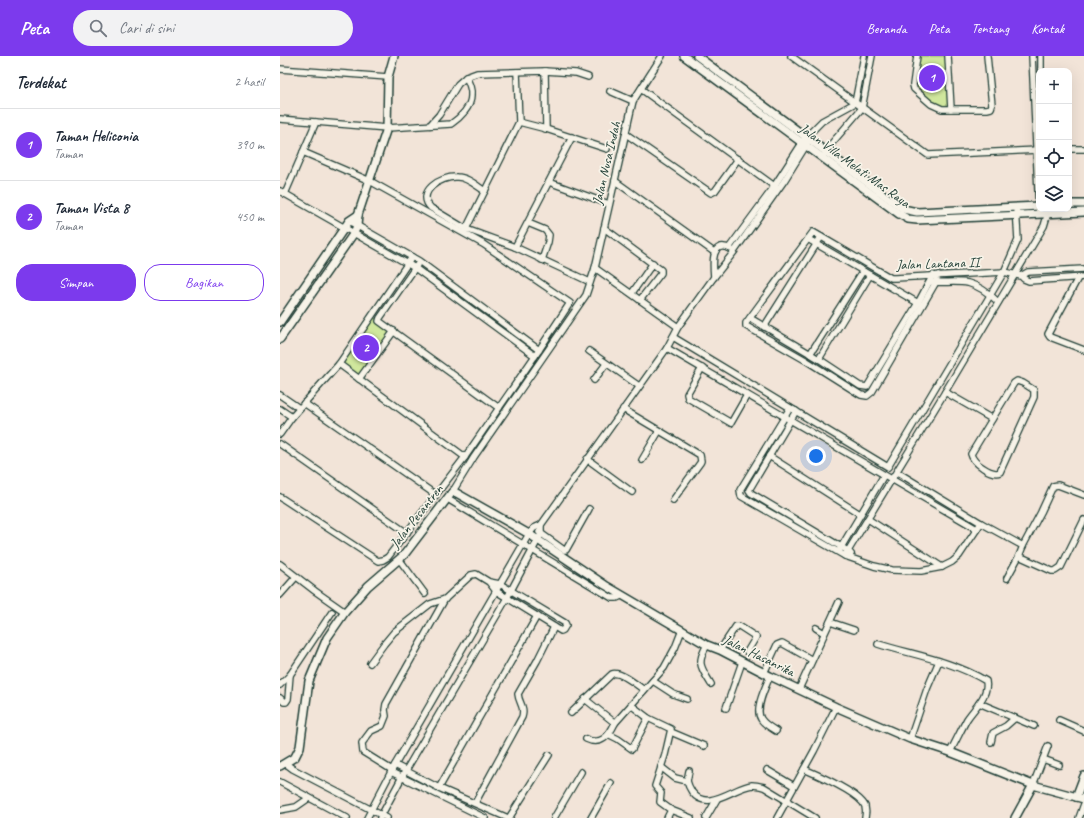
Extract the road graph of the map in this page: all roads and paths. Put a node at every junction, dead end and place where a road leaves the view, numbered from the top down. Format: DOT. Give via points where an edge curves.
graph roads {
  1 [pos="394,56"];
  2 [pos="662,56"];
  3 [pos="684,56"];
  4 [pos="697,56"];
  5 [pos="791,56"];
  6 [pos="864,56"];
  7 [pos="872,56"];
  8 [pos="917,56"];
  9 [pos="948,56"];
  10 [pos="987,56"];
  11 [pos="1032,56"];
  12 [pos="1041,56"];
  13 [pos="1041,68"];
  14 [pos="280,69"];
  15 [pos="545,70"];
  16 [pos="517,72"];
  17 [pos="388,77"];
  18 [pos="466,77"];
  19 [pos="588,77"];
  20 [pos="641,89"];
  21 [pos="610,91"];
  22 [pos="633,101"];
  23 [pos="855,103"];
  24 [pos="862,108"];
  25 [pos="951,109"];
  26 [pos="280,119"];
  27 [pos="316,122"];
  28 [pos="519,122"];
  29 [pos="430,125"];
  30 [pos="387,128"];
  31 [pos="546,129"];
  32 [pos="626,134"];
  33 [pos="572,137"];
  34 [pos="1036,140"];
  35 [pos="806,142"];
  36 [pos="607,149"];
  37 [pos="1072,149"];
  38 [pos="1084,149"];
  39 [pos="1036,150"];
  40 [pos="827,151"];
  41 [pos="303,152"];
  42 [pos="822,158"];
  43 [pos="738,159"];
  44 [pos="370,181"];
  45 [pos="615,181"];
  46 [pos="549,182"];
  47 [pos="776,187"];
  48 [pos="485,191"];
  49 [pos="283,192"];
  50 [pos="609,204"];
  51 [pos="1072,204"];
  52 [pos="1084,204"];
  53 [pos="1016,207"];
  54 [pos="1036,208"];
  55 [pos="1036,209"];
  56 [pos="917,212"];
  57 [pos="1048,212"];
  58 [pos="1072,212"];
  59 [pos="1084,212"];
  60 [pos="358,215"];
  61 [pos="1016,215"];
  62 [pos="917,220"];
  63 [pos="349,221"];
  64 [pos="528,223"];
  65 [pos="357,226"];
  66 [pos="345,228"];
  67 [pos="466,228"];
  68 [pos="604,228"];
  69 [pos="354,233"];
  70 [pos="821,237"];
  71 [pos="808,239"];
  72 [pos="816,244"];
  73 [pos="515,247"];
  74 [pos="732,250"];
  75 [pos="714,252"];
  76 [pos="412,257"];
  77 [pos="542,260"];
  78 [pos="419,261"];
  79 [pos="653,263"];
  80 [pos="408,264"];
  81 [pos="415,268"];
  82 [pos="595,268"];
  83 [pos="1084,269"];
  84 [pos="863,271"];
  85 [pos="1004,272"];
  86 [pos="870,275"];
  87 [pos="936,275"];
  88 [pos="1014,275"];
  89 [pos="1021,276"];
  90 [pos="714,277"];
  91 [pos="1081,277"];
  92 [pos="933,282"];
  93 [pos="590,284"];
  94 [pos="632,293"];
  95 [pos="991,295"];
  96 [pos="640,300"];
  97 [pos="998,302"];
  98 [pos="918,303"];
  99 [pos="750,318"];
  100 [pos="280,322"];
  101 [pos="678,327"];
  102 [pos="764,327"];
  103 [pos="394,332"];
  104 [pos="673,337"];
  105 [pos="280,339"];
  106 [pos="667,348"];
  107 [pos="539,350"];
  108 [pos="1084,350"];
  109 [pos="589,352"];
  110 [pos="810,354"];
  111 [pos="535,356"];
  112 [pos="819,359"];
  113 [pos="339,364"];
  114 [pos="606,364"];
  115 [pos="702,368"];
  116 [pos="359,379"];
  117 [pos="594,380"];
  118 [pos="639,386"];
  119 [pos="867,387"];
  120 [pos="945,392"];
  121 [pos="280,395"];
  122 [pos="747,395"];
  123 [pos="867,396"];
  124 [pos="304,403"];
  125 [pos="299,408"];
  126 [pos="499,408"];
  127 [pos="790,408"];
  128 [pos="280,409"];
  129 [pos="623,409"];
  130 [pos="796,411"];
  131 [pos="292,417"];
  132 [pos="784,417"];
  133 [pos="992,419"];
  134 [pos="791,421"];
  135 [pos="911,428"];
  136 [pos="660,431"];
  137 [pos="920,433"];
  138 [pos="280,434"];
  139 [pos="280,444"];
  140 [pos="465,456"];
  141 [pos="769,456"];
  142 [pos="587,459"];
  143 [pos="642,460"];
  144 [pos="897,472"];
  145 [pos="884,474"];
  146 [pos="892,480"];
  147 [pos="749,490"];
  148 [pos="453,491"];
  149 [pos="632,492"];
  150 [pos="740,492"];
  151 [pos="436,495"];
  152 [pos="1084,495"];
  153 [pos="280,497"];
  154 [pos="673,500"];
  155 [pos="451,501"];
  156 [pos="589,509"];
  157 [pos="860,514"];
  158 [pos="868,519"];
  159 [pos="1084,520"];
  160 [pos="981,523"];
  161 [pos="541,525"];
  162 [pos="976,529"];
  163 [pos="532,531"];
  164 [pos="408,533"];
  165 [pos="540,537"];
  166 [pos="524,545"];
  167 [pos="841,546"];
  168 [pos="1023,546"];
  169 [pos="532,549"];
  170 [pos="848,551"];
  171 [pos="838,553"];
  172 [pos="845,556"];
  173 [pos="1019,556"];
  174 [pos="399,559"];
  175 [pos="854,559"];
  176 [pos="280,564"];
  177 [pos="942,567"];
  178 [pos="296,577"];
  179 [pos="1007,578"];
  180 [pos="489,582"];
  181 [pos="500,584"];
  182 [pos="511,590"];
  183 [pos="496,592"];
  184 [pos="425,594"];
  185 [pos="280,595"];
  186 [pos="622,596"];
  187 [pos="507,598"];
  188 [pos="445,599"];
  189 [pos="839,602"];
  190 [pos="332,612"];
  191 [pos="345,612"];
  192 [pos="537,616"];
  193 [pos="830,622"];
  194 [pos="554,627"];
  195 [pos="816,628"];
  196 [pos="682,630"];
  197 [pos="854,630"];
  198 [pos="824,633"];
  199 [pos="878,644"];
  200 [pos="707,645"];
  201 [pos="720,650"];
  202 [pos="747,652"];
  203 [pos="812,660"];
  204 [pos="939,661"];
  205 [pos="742,662"];
  206 [pos="370,663"];
  207 [pos="290,675"];
  208 [pos="767,675"];
  209 [pos="653,681"];
  210 [pos="711,684"];
  211 [pos="280,685"];
  212 [pos="644,690"];
  213 [pos="799,690"];
  214 [pos="280,698"];
  215 [pos="585,699"];
  216 [pos="687,699"];
  217 [pos="979,703"];
  218 [pos="631,705"];
  219 [pos="836,707"];
  220 [pos="726,708"];
  221 [pos="571,712"];
  222 [pos="648,718"];
  223 [pos="1015,718"];
  224 [pos="1059,720"];
  225 [pos="615,723"];
  226 [pos="1034,726"];
  227 [pos="776,731"];
  228 [pos="1084,731"];
  229 [pos="671,732"];
  230 [pos="610,735"];
  231 [pos="586,739"];
  232 [pos="910,739"];
  233 [pos="991,742"];
  234 [pos="704,746"];
  235 [pos="1048,746"];
  236 [pos="950,752"];
  237 [pos="549,755"];
  238 [pos="1043,759"];
  239 [pos="1059,764"];
  240 [pos="283,765"];
  241 [pos="661,767"];
  242 [pos="804,768"];
  243 [pos="393,769"];
  244 [pos="768,770"];
  245 [pos="406,771"];
  246 [pos="689,771"];
  247 [pos="581,772"];
  248 [pos="1084,776"];
  249 [pos="402,777"];
  250 [pos="687,781"];
  251 [pos="280,782"];
  252 [pos="611,783"];
  253 [pos="1033,785"];
  254 [pos="794,786"];
  255 [pos="440,788"];
  256 [pos="1076,797"];
  257 [pos="309,798"];
  258 [pos="717,800"];
  259 [pos="786,800"];
  260 [pos="1084,800"];
  261 [pos="475,803"];
  262 [pos="1084,804"];
  263 [pos="280,810"];
  264 [pos="671,810"];
  265 [pos="369,814"];
  266 [pos="383,817"];
  267 [pos="347,818"];
  268 [pos="485,818"];
  269 [pos="509,818"];
  270 [pos="554,818"];
  271 [pos="591,818"];
  272 [pos="667,818"];
  273 [pos="691,818"];
  274 [pos="706,818"];
  275 [pos="777,818"];
  276 [pos="815,818"];
  277 [pos="865,818"];
  278 [pos="1015,818"];
  279 [pos="1079,818"];
  1 -- 17 [label="street"];
  2 -- 20 [label="street, Jalan Nusa Indah"];
  3 -- 35 [label="street, Jalan Villa Melati Mas Raya"];
  4 -- 35 [label="street, Jalan Villa Melati Mas Raya"];
  5 -- 23 [label="street"];
  6 -- 23 [label="street"];
  7 -- 24 [label="street"];
  8 -- 25 [label="street" via="913,85 916,92 936,107"];
  9 -- 25 [label="street"];
  10 -- 25 [label="street" via="991,108"];
  11 -- 34 [label="street"];
  12 -- 13 [label="street"];
  14 -- 17 [label="street"];
  15 -- 16 [label="street"];
  15 -- 19 [label="street" via="576,73"];
  15 -- 31 [label="street"];
  16 -- 18 [label="street" via="477,72"];
  16 -- 28 [label="street"];
  17 -- 30 [label="street"];
  18 -- 29 [label="street" via="458,84"];
  18 -- 29 [label="street" via="471,96 459,119 451,124"];
  20 -- 22 [label="street, Jalan Nusa Indah"];
  20 -- 43 [label="street"];
  21 -- 22 [label="street"];
  22 -- 32 [label="street, Jalan Nusa Indah"];
  23 -- 24 [label="street"];
  23 -- 35 [label="street" via="822,121"];
  24 -- 39 [label="street" via="928,155"];
  24 -- 40 [label="street"];
  26 -- 27 [label="street"];
  27 -- 30 [label="street"];
  27 -- 41 [label="street"];
  28 -- 31 [label="street"];
  28 -- 48 [label="street"];
  29 -- 30 [label="street"];
  30 -- 44 [label="street"];
  31 -- 33 [label="street"];
  32 -- 43 [label="street" via="711,193"];
  32 -- 45 [label="street, Jalan Nusa Indah"];
  33 -- 36 [label="street"];
  33 -- 46 [label="street"];
  35 -- 40 [label="street, Jalan Villa Melati Mas Raya"];
  35 -- 42 [label="street, Jalan Villa Melati Mas Raya"];
  35 -- 47 [label="street"];
  37 -- 38 [label="street"];
  40 -- 42 [label="street"];
  40 -- 56 [label="street, Jalan Villa Melati Mas Raya" via="903,209"];
  41 -- 44 [label="street"];
  41 -- 49 [label="street"];
  42 -- 62 [label="street, Jalan Villa Melati Mas Raya" via="899,214"];
  43 -- 47 [label="street"];
  44 -- 60 [label="street"];
  44 -- 107 [label="street" via="483,244 570,301 570,305"];
  45 -- 50 [label="street, Jalan Nusa Indah"];
  45 -- 75 [label="street"];
  46 -- 50 [label="street"];
  46 -- 64 [label="street"];
  47 -- 74 [label="street"];
  48 -- 67 [label="street"];
  48 -- 67 [label="street" via="464,178 457,177 438,180 429,189 426,204"];
  49 -- 66 [label="street"];
  50 -- 68 [label="street, Jalan Nusa Indah"];
  51 -- 52 [label="street"];
  53 -- 54 [label="street, Jalan Villa Melati Mas Raya"];
  53 -- 56 [label="street, Jalan Villa Melati Mas Raya"];
  53 -- 61 [label="street"];
  55 -- 61 [label="street, Jalan Villa Melati Mas Raya"];
  56 -- 62 [label="street"];
  57 -- 88 [label="street" via="1044,226"];
  58 -- 59 [label="street, Jalan Villa Melati Mas Raya"];
  60 -- 63 [label="street"];
  60 -- 65 [label="street"];
  61 -- 62 [label="street, Jalan Villa Melati Mas Raya"];
  61 -- 85 [label="street" via="1018,240"];
  63 -- 65 [label="street"];
  63 -- 66 [label="street"];
  64 -- 73 [label="street"];
  64 -- 77 [label="street" via="545,230 549,235"];
  65 -- 69 [label="street"];
  65 -- 76 [label="street"];
  66 -- 69 [label="street"];
  66 -- 100 [label="street"];
  67 -- 73 [label="street"];
  68 -- 79 [label="street"];
  68 -- 82 [label="street, Jalan Nusa Indah"];
  69 -- 80 [label="street"];
  69 -- 105 [label="street"];
  70 -- 71 [label="street, Jalan Lantana II" via="813,232"];
  70 -- 72 [label="street"];
  70 -- 87 [label="street, Jalan Lantana II" via="891,278"];
  71 -- 72 [label="street, Jalan Lantana II"];
  71 -- 99 [label="street"];
  72 -- 84 [label="street, Jalan Lantana II"];
  72 -- 102 [label="street"];
  73 -- 77 [label="street"];
  74 -- 75 [label="street" via="722,247"];
  74 -- 90 [label="street"];
  75 -- 90 [label="street"];
  76 -- 78 [label="street"];
  76 -- 80 [label="street"];
  77 -- 93 [label="street"];
  78 -- 81 [label="street"];
  78 -- 107 [label="street"];
  79 -- 94 [label="street"];
  79 -- 96 [label="street" via="661,273"];
  80 -- 81 [label="street"];
  80 -- 113 [label="street"];
  81 -- 103 [label="street" via="379,320"];
  81 -- 111 [label="street"];
  82 -- 93 [label="street, Jalan Nusa Indah"];
  82 -- 94 [label="street"];
  83 -- 89 [label="street" via="1028,272"];
  84 -- 86 [label="street, Jalan Lantana II"];
  84 -- 110 [label="street"];
  85 -- 87 [label="street, Jalan Lantana II"];
  85 -- 88 [label="street, Jalan Lantana II"];
  85 -- 95 [label="street"];
  86 -- 98 [label="street, Jalan Lantana II"];
  86 -- 112 [label="street"];
  87 -- 92 [label="street"];
  88 -- 89 [label="street, Jalan Lantana II"];
  88 -- 97 [label="street"];
  89 -- 91 [label="street, Jalan Lantana II" via="1029,281"];
  90 -- 101 [label="street"];
  91 -- 108 [label="street" via="1048,334"];
  92 -- 95 [label="street, Jalan Lantana II" via="967,283"];
  92 -- 98 [label="street"];
  92 -- 123 [label="street" via="872,392"];
  93 -- 148 [label="street, Jalan Pesantren"];
  94 -- 96 [label="street"];
  95 -- 97 [label="street, Jalan Lantana II"];
  95 -- 135 [label="street"];
  96 -- 101 [label="street"];
  97 -- 120 [label="street"];
  98 -- 119 [label="street"];
  99 -- 102 [label="street"];
  99 -- 123 [label="street" via="746,326 861,395"];
  101 -- 104 [label="street"];
  102 -- 110 [label="street"];
  103 -- 116 [label="street"];
  103 -- 126 [label="street"];
  104 -- 106 [label="street"];
  104 -- 127 [label="street"];
  106 -- 115 [label="street"];
  106 -- 118 [label="street"];
  107 -- 111 [label="street"];
  109 -- 114 [label="street"];
  110 -- 112 [label="street"];
  111 -- 126 [label="street"];
  112 -- 119 [label="street" via="860,386"];
  113 -- 116 [label="street"];
  113 -- 124 [label="street"];
  114 -- 117 [label="street"];
  114 -- 118 [label="street"];
  115 -- 122 [label="street"];
  115 -- 122 [label="street" via="687,394 688,398 731,423"];
  116 -- 140 [label="street"];
  118 -- 129 [label="street"];
  119 -- 123 [label="street"];
  120 -- 133 [label="street"];
  120 -- 137 [label="street"];
  121 -- 125 [label="street"];
  122 -- 132 [label="street"];
  124 -- 125 [label="street"];
  124 -- 151 [label="street"];
  125 -- 131 [label="street"];
  126 -- 140 [label="street"];
  127 -- 130 [label="street"];
  127 -- 132 [label="street"];
  128 -- 131 [label="street"];
  129 -- 136 [label="street"];
  129 -- 142 [label="street"];
  130 -- 134 [label="street"];
  130 -- 135 [label="street" via="888,466"];
  131 -- 138 [label="street"];
  132 -- 134 [label="street"];
  132 -- 150 [label="street"];
  133 -- 133 [label="street" via="971,456 983,467 998,474 1034,396 1034,390 1017,381"];
  134 -- 141 [label="street"];
  134 -- 145 [label="street"];
  135 -- 137 [label="street"];
  136 -- 143 [label="street"];
  136 -- 154 [label="street" via="701,458"];
  137 -- 144 [label="street"];
  139 -- 164 [label="street"];
  140 -- 151 [label="street"];
  141 -- 147 [label="street"];
  141 -- 157 [label="street"];
  142 -- 149 [label="street"];
  142 -- 161 [label="street"];
  144 -- 146 [label="street"];
  144 -- 160 [label="street"];
  145 -- 146 [label="street"];
  145 -- 157 [label="street"];
  146 -- 158 [label="street"];
  146 -- 162 [label="street"];
  147 -- 150 [label="street"];
  147 -- 167 [label="street" via="751,494"];
  148 -- 163 [label="street, Jalan Hasanrika"];
  148 -- 174 [label="street, Jalan Pesantren"];
  150 -- 171 [label="street" via="741,496"];
  151 -- 164 [label="street"];
  152 -- 168 [label="street" via="1058,485 1053,486"];
  153 -- 164 [label="street" via="378,561 388,557"];
  155 -- 166 [label="street"];
  156 -- 165 [label="street" via="566,550"];
  157 -- 167 [label="street"];
  158 -- 170 [label="street"];
  158 -- 177 [label="street"];
  159 -- 173 [label="street" via="1058,570 1052,571"];
  160 -- 162 [label="street"];
  160 -- 168 [label="street"];
  161 -- 163 [label="street"];
  161 -- 165 [label="street"];
  162 -- 177 [label="street" via="958,556"];
  163 -- 165 [label="street, Jalan Hasanrika"];
  163 -- 166 [label="street"];
  165 -- 169 [label="street"];
  165 -- 186 [label="street, Jalan Hasanrika"];
  166 -- 169 [label="street"];
  166 -- 181 [label="street"];
  167 -- 170 [label="street"];
  167 -- 171 [label="street"];
  168 -- 173 [label="street"];
  169 -- 182 [label="street"];
  169 -- 186 [label="street" via="612,598"];
  170 -- 172 [label="street"];
  170 -- 175 [label="street"];
  171 -- 172 [label="street"];
  172 -- 175 [label="street"];
  173 -- 179 [label="street"];
  174 -- 184 [label="street"];
  174 -- 191 [label="street, Jalan Pesantren" via="368,586"];
  175 -- 177 [label="street" via="892,570 921,571"];
  176 -- 178 [label="street"];
  178 -- 185 [label="street"];
  178 -- 191 [label="street"];
  180 -- 181 [label="street"];
  180 -- 183 [label="street"];
  180 -- 188 [label="street" via="476,574 471,575"];
  181 -- 182 [label="street"];
  181 -- 183 [label="street"];
  182 -- 187 [label="street"];
  182 -- 194 [label="street" via="566,624 563,630"];
  183 -- 187 [label="street"];
  183 -- 243 [label="street"];
  186 -- 196 [label="street, Jalan Hasanrika"];
  187 -- 192 [label="street"];
  187 -- 245 [label="street"];
  188 -- 206 [label="street" via="430,604 394,632"];
  188 -- 243 [label="street" via="386,704 386,716 382,726 371,731 362,743 363,752"];
  189 -- 193 [label="street"];
  190 -- 207 [label="street"];
  191 -- 240 [label="street, Jalan Pesantren" via="327,638 309,681 300,747 295,757"];
  192 -- 194 [label="street"];
  192 -- 255 [label="street"];
  193 -- 197 [label="street"];
  193 -- 198 [label="street"];
  194 -- 261 [label="street" via="518,694 523,706 522,717"];
  195 -- 198 [label="street"];
  196 -- 200 [label="street, Jalan Hasanrika"];
  196 -- 209 [label="street" via="664,668"];
  198 -- 203 [label="street"];
  199 -- 204 [label="street"];
  200 -- 201 [label="street, Jalan Hasanrika"];
  200 -- 210 [label="street" via="701,662"];
  201 -- 202 [label="street" via="736,626 739,626 756,637"];
  201 -- 205 [label="street, Jalan Hasanrika"];
  203 -- 208 [label="street" via="779,643"];
  203 -- 213 [label="street"];
  204 -- 217 [label="street" via="975,674 986,681 986,688"];
  204 -- 232 [label="street"];
  205 -- 208 [label="street, Jalan Hasanrika"];
  205 -- 220 [label="street"];
  207 -- 211 [label="street"];
  207 -- 214 [label="street" via="288,699 284,702"];
  208 -- 213 [label="street, Jalan Hasanrika"];
  208 -- 227 [label="street" via="759,704 759,714 760,719"];
  209 -- 212 [label="street"];
  209 -- 216 [label="street" via="672,694"];
  212 -- 215 [label="street" via="615,673"];
  212 -- 218 [label="street"];
  213 -- 219 [label="street, Jalan Hasanrika"];
  215 -- 221 [label="street"];
  215 -- 225 [label="street"];
  217 -- 223 [label="street"];
  217 -- 236 [label="street"];
  218 -- 222 [label="street"];
  218 -- 225 [label="street"];
  219 -- 232 [label="street, Jalan Hasanrika"];
  219 -- 242 [label="street"];
  222 -- 229 [label="street" via="671,729"];
  222 -- 230 [label="street" via="632,749"];
  223 -- 226 [label="street"];
  223 -- 233 [label="street" via="993,733"];
  224 -- 228 [label="street"];
  225 -- 230 [label="street"];
  229 -- 234 [label="street"];
  229 -- 241 [label="street"];
  230 -- 231 [label="street" via="599,741 592,742"];
  232 -- 236 [label="street, Jalan Hasanrika"];
  235 -- 238 [label="street"];
  236 -- 253 [label="street, Jalan Hasanrika"];
  237 -- 269 [label="street"];
  238 -- 239 [label="street"];
  238 -- 253 [label="street"];
  240 -- 265 [label="street"];
  241 -- 250 [label="street" via="675,778"];
  241 -- 264 [label="street" via="655,786 661,793 659,801"];
  242 -- 254 [label="street"];
  242 -- 277 [label="street" via="859,798 864,805"];
  243 -- 245 [label="street"];
  243 -- 249 [label="street"];
  243 -- 265 [label="street"];
  244 -- 254 [label="street"];
  245 -- 249 [label="street"];
  245 -- 255 [label="street"];
  246 -- 250 [label="street"];
  247 -- 270 [label="street"];
  248 -- 256 [label="street"];
  249 -- 266 [label="street"];
  249 -- 268 [label="street"];
  250 -- 258 [label="street" via="692,793 698,798"];
  251 -- 257 [label="street"];
  252 -- 271 [label="street"];
  253 -- 256 [label="street, Jalan Hasanrika"];
  253 -- 278 [label="street"];
  254 -- 259 [label="street"];
  255 -- 261 [label="street"];
  256 -- 260 [label="street, Jalan Hasanrika"];
  257 -- 263 [label="street" via="296,807"];
  257 -- 267 [label="street"];
  258 -- 259 [label="street" via="750,785 764,788"];
  258 -- 274 [label="street"];
  259 -- 275 [label="street"];
  259 -- 276 [label="street"];
  261 -- 269 [label="street"];
  262 -- 279 [label="street"];
  264 -- 272 [label="street"];
  264 -- 273 [label="street"];
  265 -- 266 [label="street"];
}
